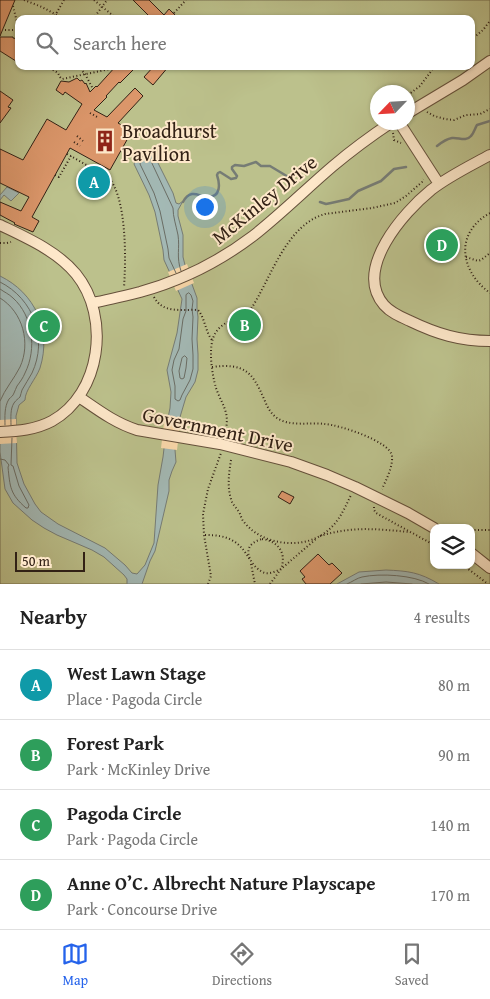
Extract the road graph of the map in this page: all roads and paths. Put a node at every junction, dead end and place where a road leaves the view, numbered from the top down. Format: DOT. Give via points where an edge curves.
graph roads {
  1 [pos="24,0"];
  2 [pos="64,0"];
  3 [pos="94,0"];
  4 [pos="107,0"];
  5 [pos="186,0"];
  6 [pos="12,6"];
  7 [pos="102,6"];
  8 [pos="174,13"];
  9 [pos="56,14"];
  10 [pos="96,15"];
  11 [pos="112,15"];
  12 [pos="15,16"];
  13 [pos="490,20"];
  14 [pos="5,30"];
  15 [pos="15,30"];
  16 [pos="475,36"];
  17 [pos="490,61"];
  18 [pos="53,70"];
  19 [pos="82,70"];
  20 [pos="105,70"];
  21 [pos="432,70"];
  22 [pos="85,74"];
  23 [pos="93,89"];
  24 [pos="415,90"];
  25 [pos="415,109"];
  26 [pos="490,109"];
  27 [pos="90,112"];
  28 [pos="427,112"];
  29 [pos="97,117"];
  30 [pos="380,130"];
  31 [pos="404,130"];
  32 [pos="76,136"];
  33 [pos="84,141"];
  34 [pos="74,142"];
  35 [pos="80,146"];
  36 [pos="67,154"];
  37 [pos="490,155"];
  38 [pos="71,156"];
  39 [pos="104,167"];
  40 [pos="101,173"];
  41 [pos="55,175"];
  42 [pos="421,183"];
  43 [pos="439,184"];
  44 [pos="490,213"];
  45 [pos="0,225"];
  46 [pos="11,242"];
  47 [pos="0,243"];
  48 [pos="490,253"];
  49 [pos="465,256"];
  50 [pos="124,287"];
  51 [pos="490,293"];
  52 [pos="154,297"];
  53 [pos="92,303"];
  54 [pos="212,340"];
  55 [pos="490,342"];
  56 [pos="212,367"];
  57 [pos="79,397"];
  58 [pos="0,432"];
  59 [pos="225,435"];
  60 [pos="220,457"];
  61 [pos="231,460"];
  62 [pos="383,487"];
  63 [pos="351,495"];
  64 [pos="374,506"];
  65 [pos="430,526"];
  66 [pos="475,530"];
  67 [pos="490,530"];
  68 [pos="411,532"];
  69 [pos="204,535"];
  70 [pos="318,537"];
  71 [pos="270,540"];
  72 [pos="430,543"];
  73 [pos="475,556"];
  74 [pos="251,562"];
  75 [pos="490,568"];
  76 [pos="281,569"];
  77 [pos="468,569"];
  78 [pos="208,584"];
  79 [pos="255,584"];
  80 [pos="270,584"];
  81 [pos="488,584"];
  1 -- 9 [label="path"];
  2 -- 9 [label="path"];
  3 -- 7 [label="path"];
  4 -- 7 [label="path"];
  5 -- 8 [label="path"];
  6 -- 12 [label="path"];
  7 -- 10 [label="path"];
  7 -- 11 [label="path"];
  13 -- 16 [label="path"];
  14 -- 15 [label="path"];
  17 -- 25 [label="street"];
  18 -- 22 [label="path" via="62,79"];
  19 -- 22 [label="path"];
  20 -- 22 [label="path"];
  21 -- 24 [label="path"];
  22 -- 23 [label="path"];
  26 -- 28 [label="path" via="454,120"];
  27 -- 29 [label="path"];
  30 -- 53 [label="street, McKinley Drive" via="333,166 271,222 214,262 171,282"];
  31 -- 43 [label="street"];
  32 -- 33 [label="path"];
  34 -- 35 [label="path"];
  36 -- 38 [label="path"];
  37 -- 43 [label="street"];
  38 -- 40 [label="path"];
  38 -- 41 [label="path" via="59,178"];
  39 -- 40 [label="path"];
  40 -- 50 [label="path" via="110,179 120,207 126,246"];
  42 -- 54 [label="path" via="395,203 325,214 306,223 282,252 251,309 222,325"];
  43 -- 55 [label="street" via="414,206 383,247 374,272 378,295 391,312 423,328 457,339"];
  44 -- 49 [label="path" via="475,224 467,236"];
  45 -- 53 [label="street" via="47,250 69,266"];
  46 -- 47 [label="path"];
  48 -- 49 [label="path" via="478,261"];
  49 -- 51 [label="path" via="481,285"];
  52 -- 54 [label="path" via="168,309 198,310"];
  53 -- 57 [label="street" via="96,318 95,359"];
  54 -- 56 [label="path"];
  56 -- 59 [label="path" via="226,412"];
  56 -- 62 [label="path" via="234,366 246,371 254,379 273,415 281,421 339,426 386,447 392,456"];
  57 -- 58 [label="street" via="54,420 38,427"];
  57 -- 65 [label="street, Government Drive" via="112,419 137,430 254,452 327,475"];
  60 -- 69 [label="path" via="205,501"];
  61 -- 71 [label="path" via="230,498 246,525"];
  63 -- 70 [label="path" via="332,527"];
  64 -- 68 [label="path" via="374,512"];
  66 -- 67 [label="path"];
  68 -- 70 [label="path" via="361,529"];
  68 -- 72 [label="path"];
  69 -- 74 [label="path" via="236,542"];
  69 -- 78 [label="path" via="211,576"];
  70 -- 71 [label="path" via="289,543"];
  70 -- 76 [label="path"];
  71 -- 74 [label="path" via="262,539 249,546"];
  71 -- 76 [label="path" via="282,554"];
  73 -- 75 [label="street"];
  74 -- 76 [label="path" via="264,572"];
  74 -- 79 [label="path"];
  76 -- 80 [label="path"];
  77 -- 81 [label="path"];
}
